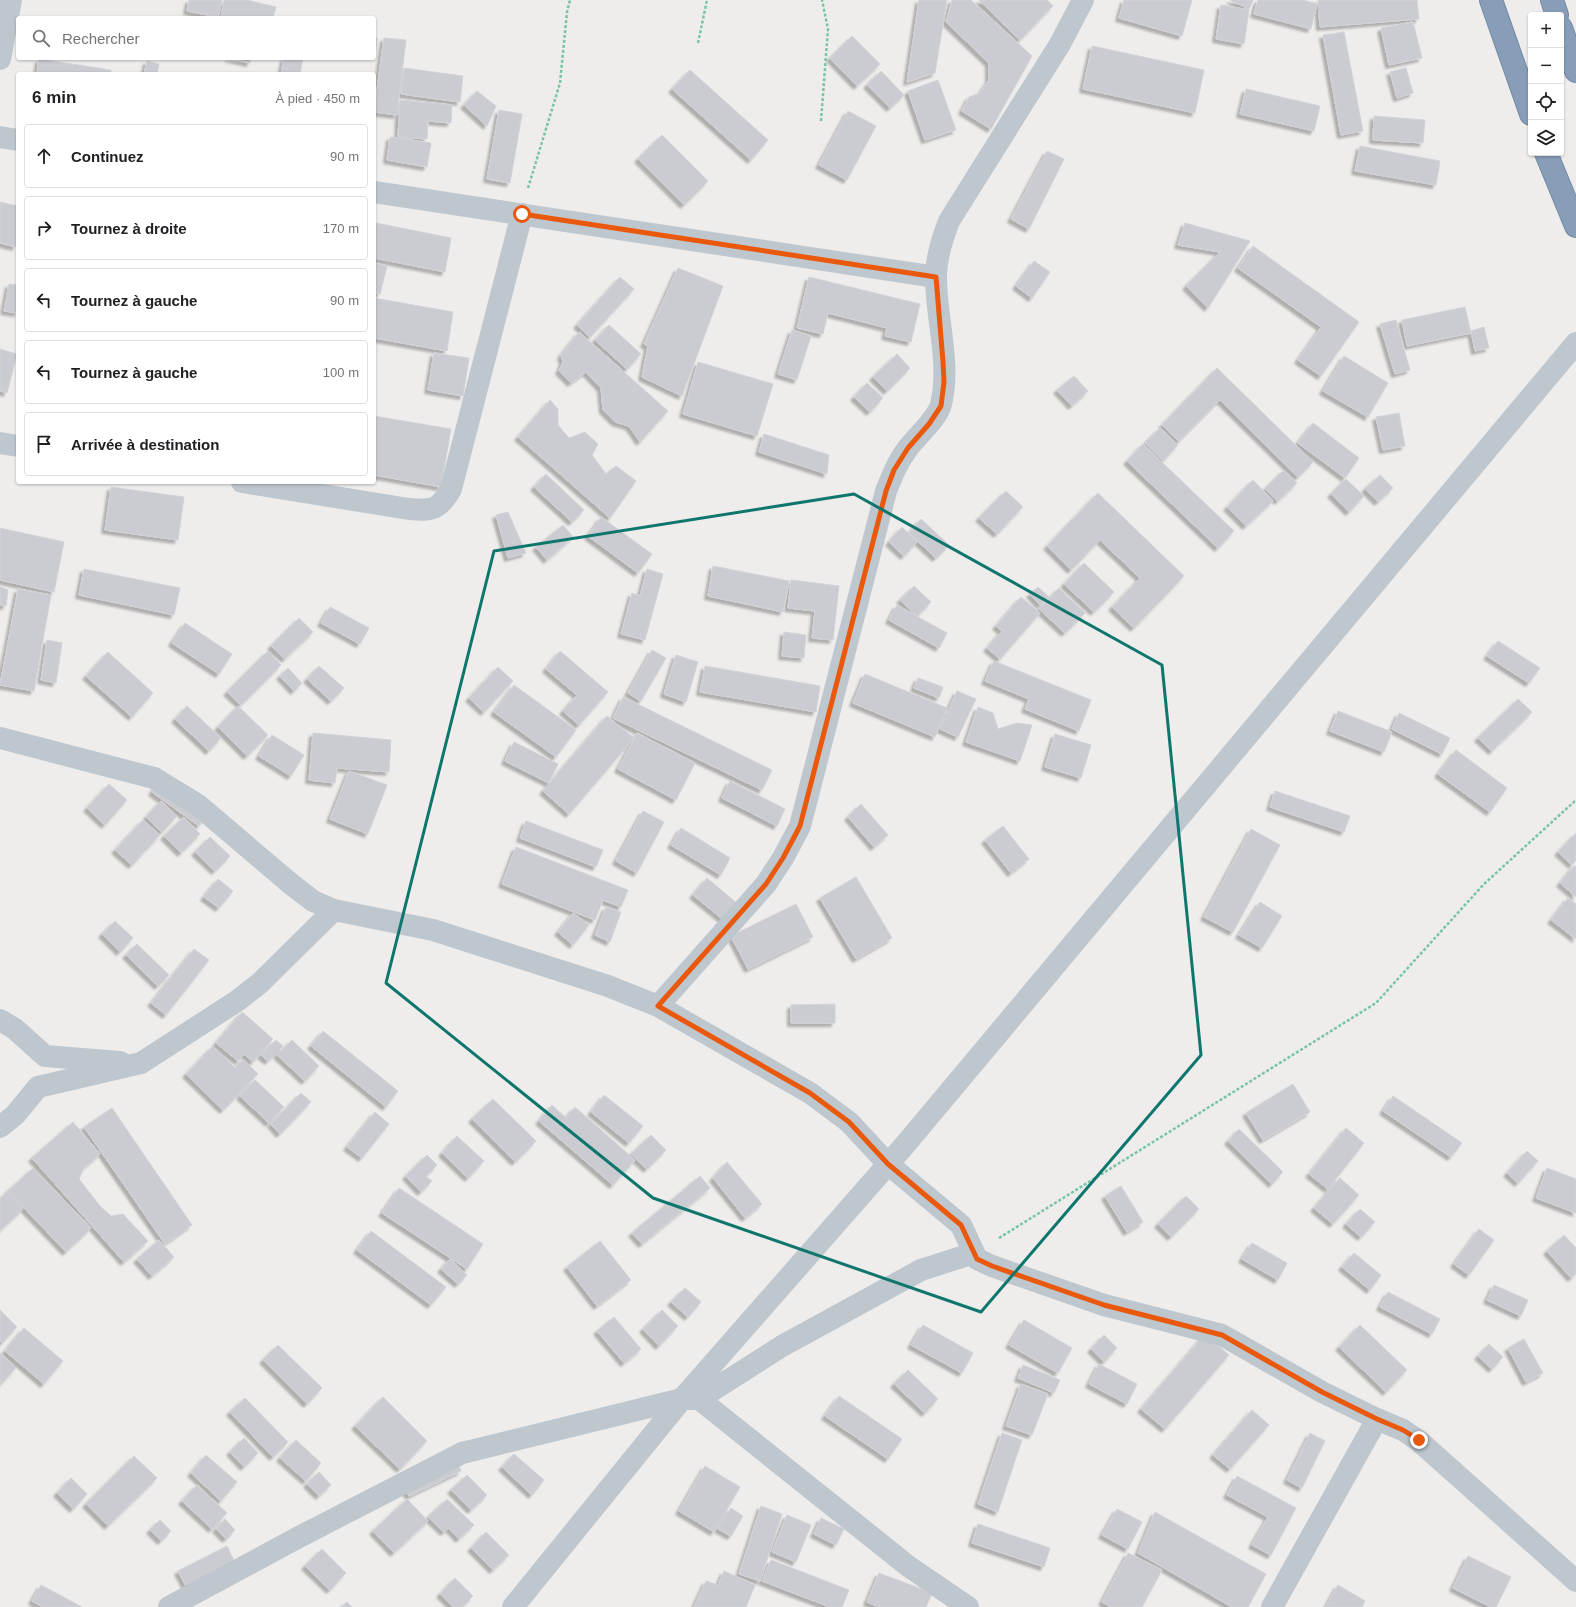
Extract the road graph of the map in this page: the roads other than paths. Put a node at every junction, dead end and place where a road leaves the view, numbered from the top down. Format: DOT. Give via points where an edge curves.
graph roads {
  1 [pos="11,0"];
  2 [pos="1083,0"];
  3 [pos="1491,0"];
  4 [pos="1552,0"];
  5 [pos="1556,12"];
  6 [pos="1564,37"];
  7 [pos="0,59"];
  8 [pos="1576,71"];
  9 [pos="1528,105"];
  10 [pos="0,137"];
  11 [pos="16,140"];
  12 [pos="1547,156"];
  13 [pos="376,192"];
  14 [pos="522,214"];
  15 [pos="1576,226"];
  16 [pos="936,277"];
  17 [pos="1576,343"];
  18 [pos="0,443"];
  19 [pos="16,446"];
  20 [pos="254,484"];
  21 [pos="0,738"];
  22 [pos="334,910"];
  23 [pos="658,1006"];
  24 [pos="0,1020"];
  25 [pos="141,1063"];
  26 [pos="0,1127"];
  27 [pos="888,1164"];
  28 [pos="974,1253"];
  29 [pos="690,1399"];
  30 [pos="1377,1419"];
  31 [pos="1576,1581"];
  32 [pos="169,1607"];
  33 [pos="513,1607"];
  34 [pos="968,1607"];
  35 [pos="1272,1607"];
  1 -- 7 [label="street"];
  2 -- 16 [label="street" via="1060,44 949,221 939,248"];
  3 -- 9 [label="highway"];
  4 -- 5 [label="highway"];
  6 -- 8 [label="highway"];
  10 -- 11 [label="street"];
  12 -- 15 [label="highway"];
  13 -- 14 [label="street"];
  14 -- 16 [label="street"];
  14 -- 20 [label="street" via="451,489 444,502 435,508 409,509"];
  16 -- 23 [label="street" via="944,382 941,406 908,448 894,470 886,491 800,826 766,884"];
  17 -- 27 [label="street"];
  18 -- 19 [label="street"];
  21 -- 22 [label="street" via="154,778 198,805 312,901"];
  22 -- 23 [label="street" via="433,930 608,986"];
  22 -- 25 [label="street" via="260,983 237,1001"];
  23 -- 27 [label="street" via="810,1093 849,1122"];
  24 -- 25 [label="street" via="15,1029 45,1056"];
  25 -- 26 [label="street" via="38,1086 15,1114"];
  27 -- 28 [label="street" via="961,1225"];
  27 -- 29 [label="street"];
  28 -- 29 [label="street" via="921,1270"];
  28 -- 30 [label="street" via="977,1259 992,1266 1104,1305 1222,1335 1322,1392"];
  29 -- 32 [label="street" via="462,1453"];
  29 -- 33 [label="street"];
  29 -- 34 [label="street" via="908,1566"];
  30 -- 31 [label="street" via="1419,1440"];
  30 -- 35 [label="street"];
}
